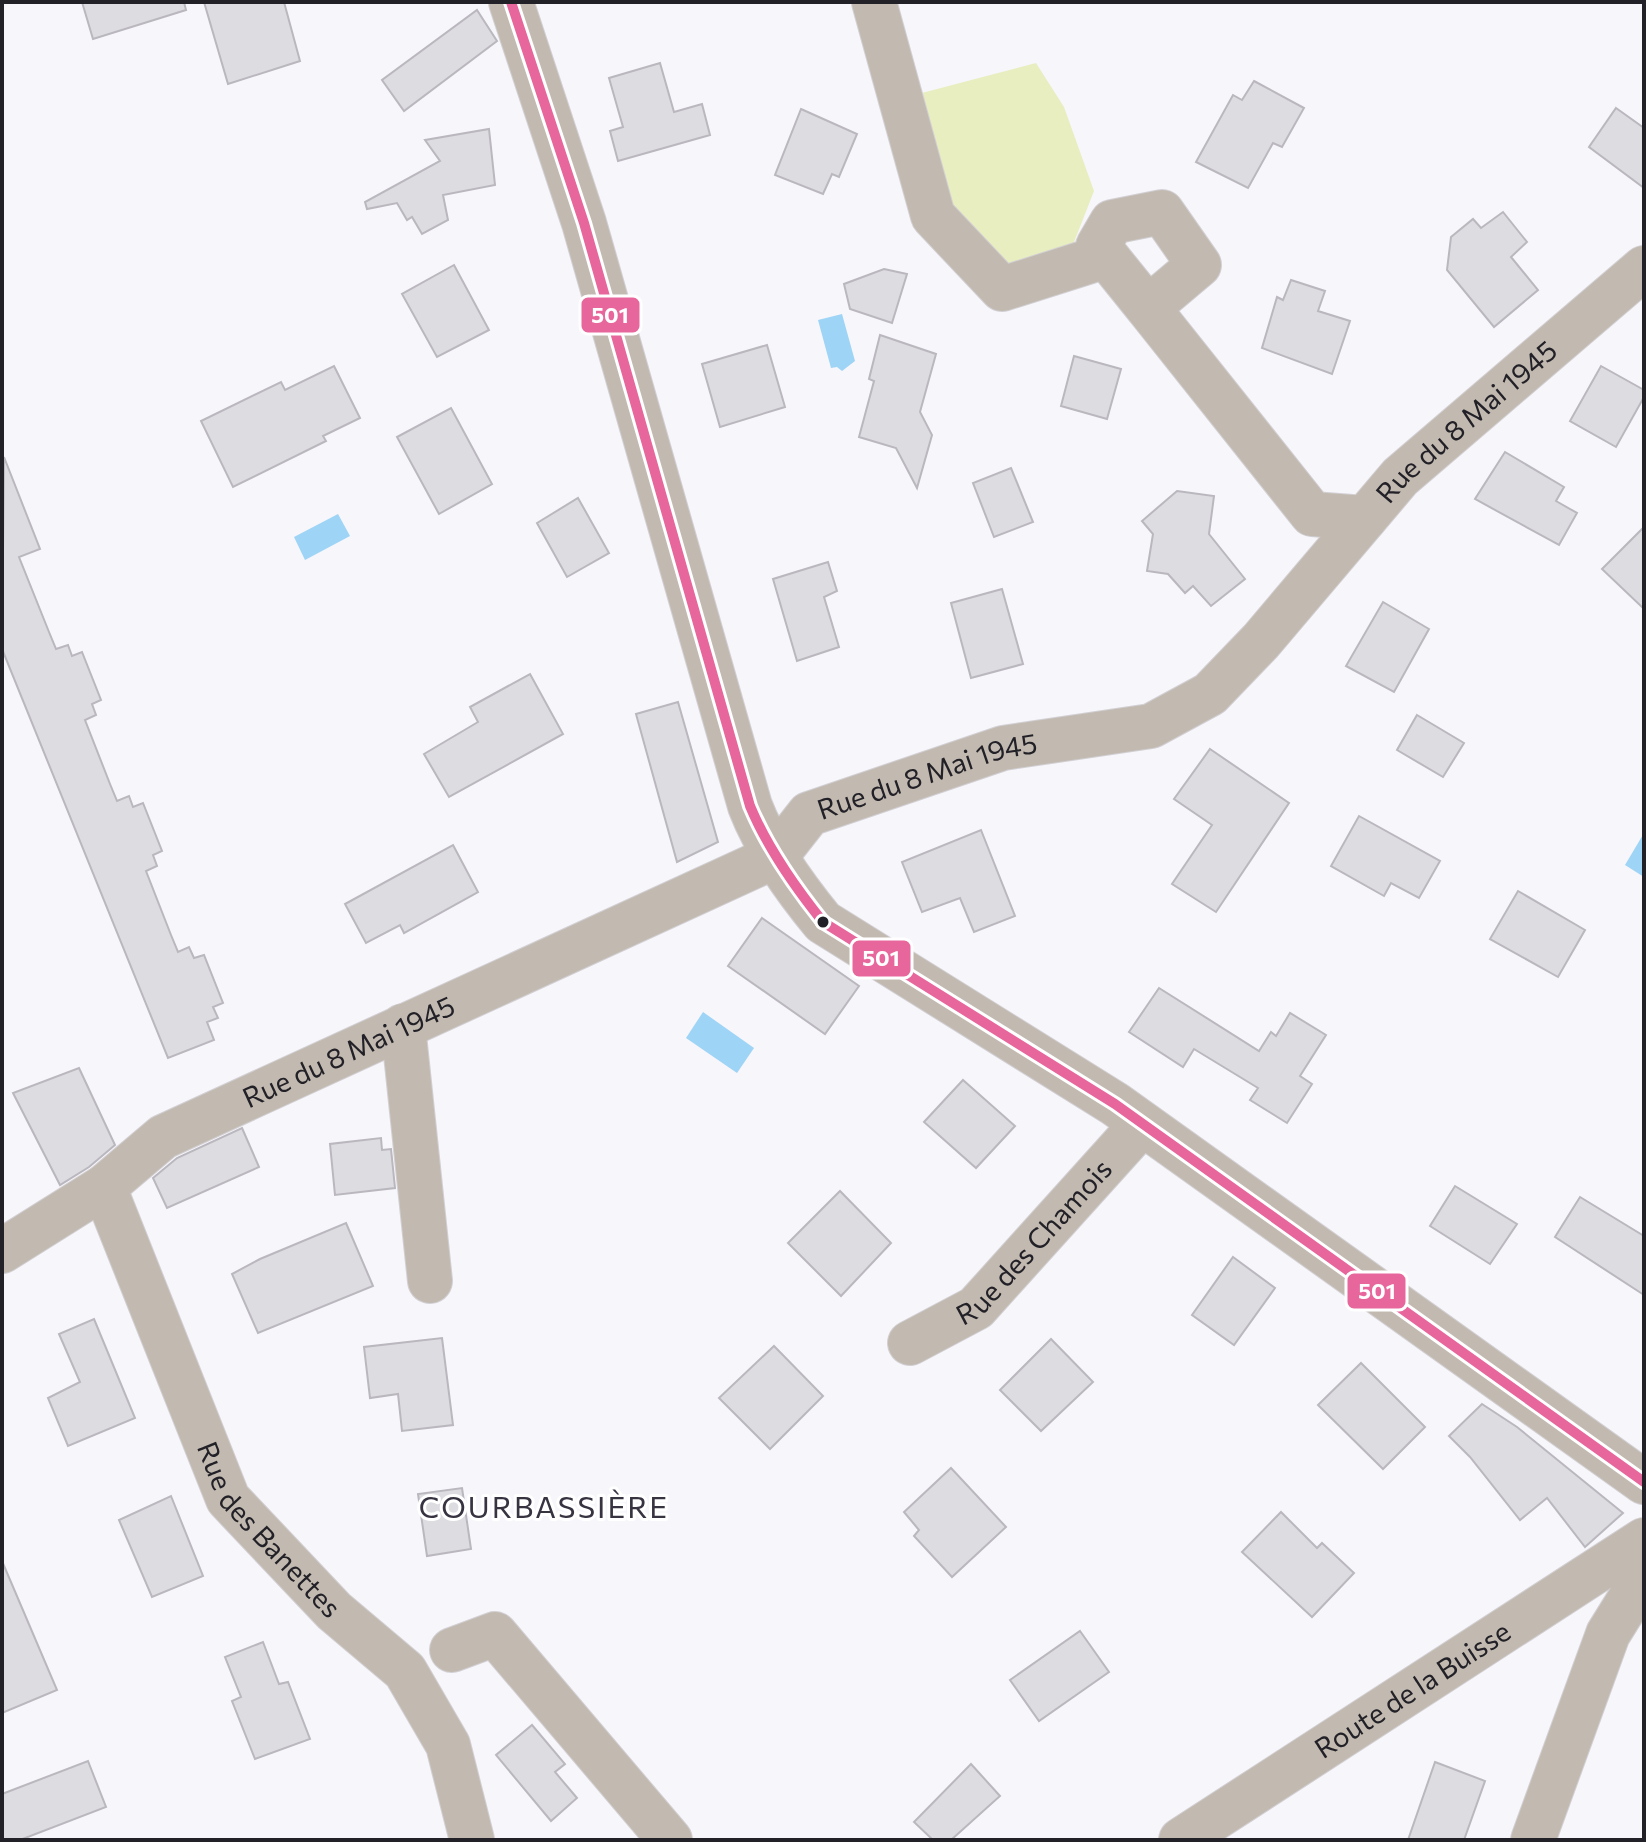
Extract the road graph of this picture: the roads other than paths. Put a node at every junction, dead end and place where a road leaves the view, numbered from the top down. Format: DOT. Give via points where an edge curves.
graph roads {
  1 [pos="511,2"];
  2 [pos="874,2"];
  3 [pos="1106,256"];
  4 [pos="1644,268"];
  5 [pos="1148,308"];
  6 [pos="1312,514"];
  7 [pos="1365,518"];
  8 [pos="1314,578"];
  9 [pos="776,856"];
  10 [pos="403,1026"];
  11 [pos="1142,1124"];
  12 [pos="104,1187"];
  13 [pos="2,1251"];
  14 [pos="430,1281"];
  15 [pos="910,1343"];
  16 [pos="1644,1482"];
  17 [pos="1644,1540"];
  18 [pos="1644,1576"];
  19 [pos="452,1650"];
  20 [pos="472,1840"];
  21 [pos="670,1840"];
  22 [pos="1181,1840"];
  23 [pos="1533,1840"];
  1 -- 9 [label="street" via="584,223 750,806"];
  2 -- 3 [label="street" via="933,216 1002,289"];
  3 -- 5 [label="street"];
  3 -- 5 [label="street" via="1098,246 1112,222 1162,212 1199,265"];
  4 -- 7 [label="street, Rue du 8 Mai 1945" via="1400,477"];
  5 -- 6 [label="street"];
  6 -- 7 [label="street"];
  6 -- 8 [label="street"];
  7 -- 8 [label="street, Rue du 8 Mai 1945"];
  8 -- 9 [label="street, Rue du 8 Mai 1945" via="1210,694 1151,726 1003,748 809,814"];
  9 -- 10 [label="street, Rue du 8 Mai 1945"];
  9 -- 11 [label="street" via="823,922"];
  10 -- 12 [label="street, Rue du 8 Mai 1945" via="163,1137"];
  10 -- 14 [label="street"];
  11 -- 15 [label="street, Rue des Chamois" via="976,1308"];
  11 -- 16 [label="street"];
  12 -- 13 [label="street, Rue du 8 Mai 1945"];
  12 -- 20 [label="street, Rue des Banettes" via="228,1499 334,1611 405,1671 448,1745"];
  17 -- 22 [label="street, Route de la Buisse"];
  18 -- 23 [label="street" via="1608,1634"];
  19 -- 21 [label="street" via="495,1634"];
}
